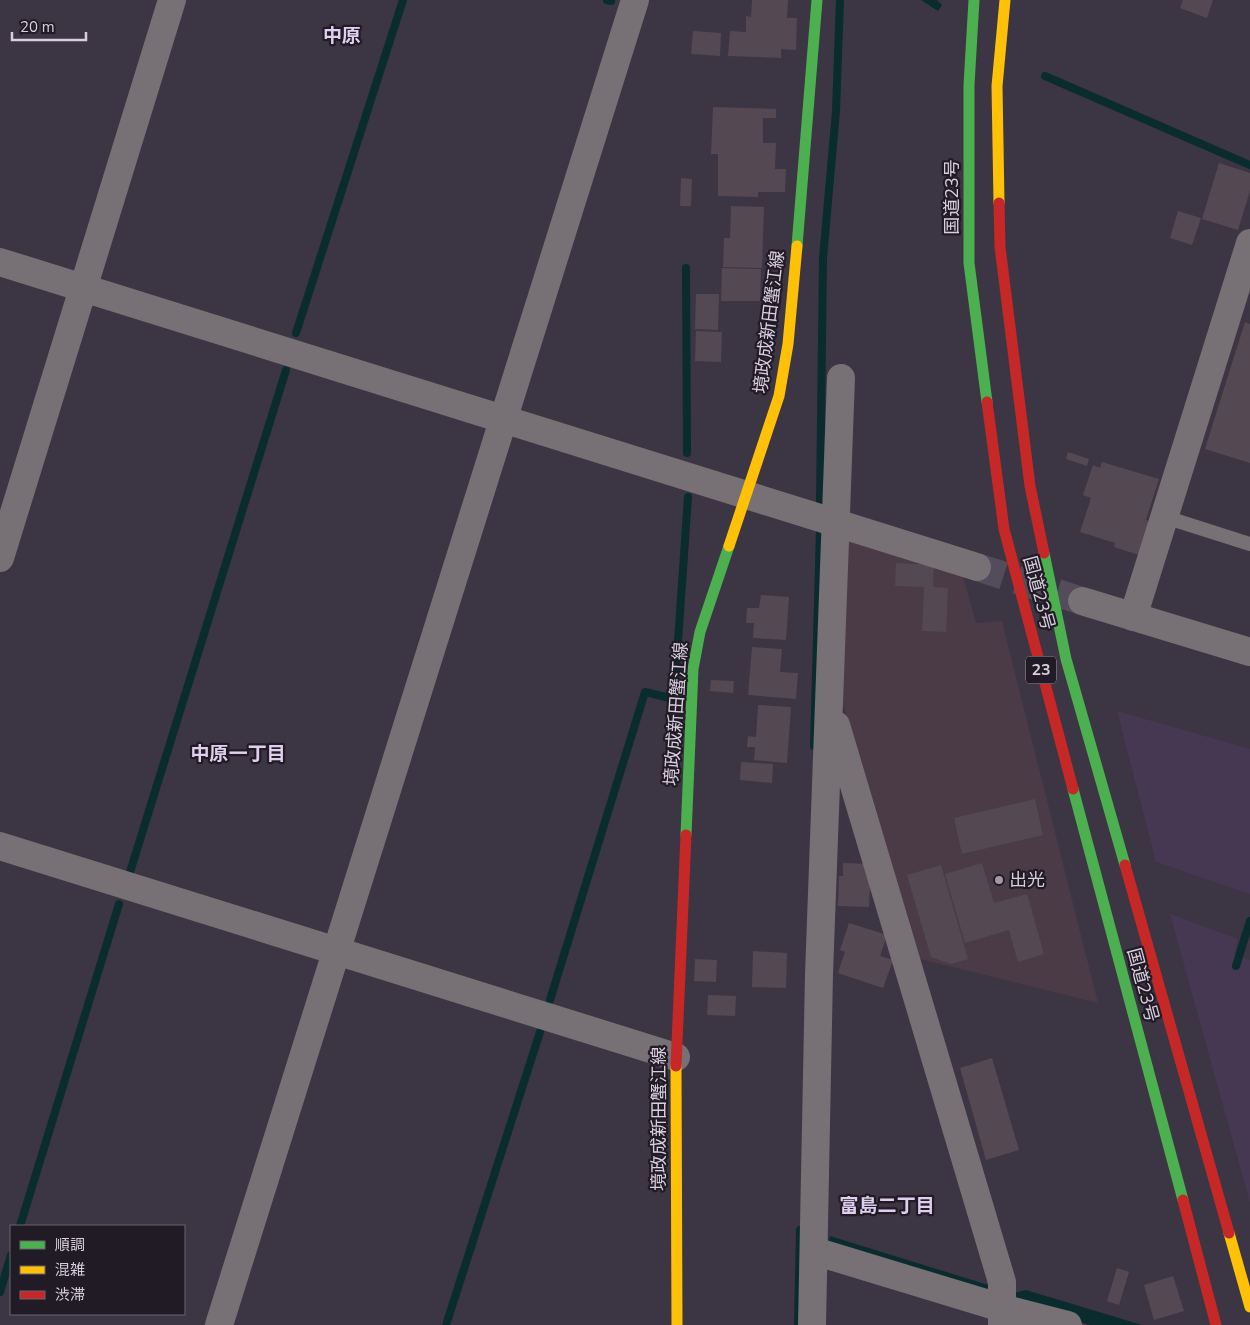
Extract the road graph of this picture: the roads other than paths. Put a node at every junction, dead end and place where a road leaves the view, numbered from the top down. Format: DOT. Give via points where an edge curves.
graph roads {
  1 [pos="172,0"];
  2 [pos="635,0"];
  3 [pos="817,0"];
  4 [pos="974,0"];
  5 [pos="1005,0"];
  6 [pos="1250,243"];
  7 [pos="0,262"];
  8 [pos="82,289"];
  9 [pos="841,378"];
  10 [pos="502,420"];
  11 [pos="745,493"];
  12 [pos="1164,517"];
  13 [pos="836,522"];
  14 [pos="1250,544"];
  15 [pos="0,558"];
  16 [pos="977,567"];
  17 [pos="1082,601"];
  18 [pos="1134,617"];
  19 [pos="1250,652"];
  20 [pos="830,704"];
  21 [pos="0,846"];
  22 [pos="338,951"];
  23 [pos="676,1056"];
  24 [pos="814,1251"];
  25 [pos="1002,1304"];
  26 [pos="1250,1307"];
  27 [pos="219,1325"];
  28 [pos="677,1325"];
  29 [pos="812,1325"];
  30 [pos="1068,1325"];
  31 [pos="1216,1325"];
  1 -- 8 [label="street"];
  2 -- 10 [label="street"];
  3 -- 11 [label="main road, 境政成新田蟹江線" via="788,344 779,396"];
  4 -- 31 [label="main road, 国道23号 / 23" via="969,85 970,263 1004,529"];
  5 -- 26 [label="main road, 国道23号 / 23" via="997,86 1000,247 1030,486 1066,658"];
  6 -- 12 [label="street"];
  7 -- 8 [label="street"];
  8 -- 10 [label="street"];
  8 -- 15 [label="street"];
  9 -- 13 [label="street"];
  10 -- 11 [label="street"];
  10 -- 22 [label="street"];
  11 -- 13 [label="street"];
  11 -- 23 [label="main road, 境政成新田蟹江線" via="700,632 694,669"];
  12 -- 14 [label="lane"];
  12 -- 18 [label="street"];
  13 -- 16 [label="street"];
  13 -- 20 [label="street"];
  17 -- 18 [label="street"];
  18 -- 19 [label="street"];
  20 -- 24 [label="street" via="819,974"];
  20 -- 25 [label="street"];
  21 -- 22 [label="street"];
  22 -- 23 [label="street"];
  22 -- 27 [label="street"];
  23 -- 28 [label="main road, 境政成新田蟹江線"];
  24 -- 25 [label="street"];
  24 -- 29 [label="street"];
  25 -- 30 [label="street"];
}
